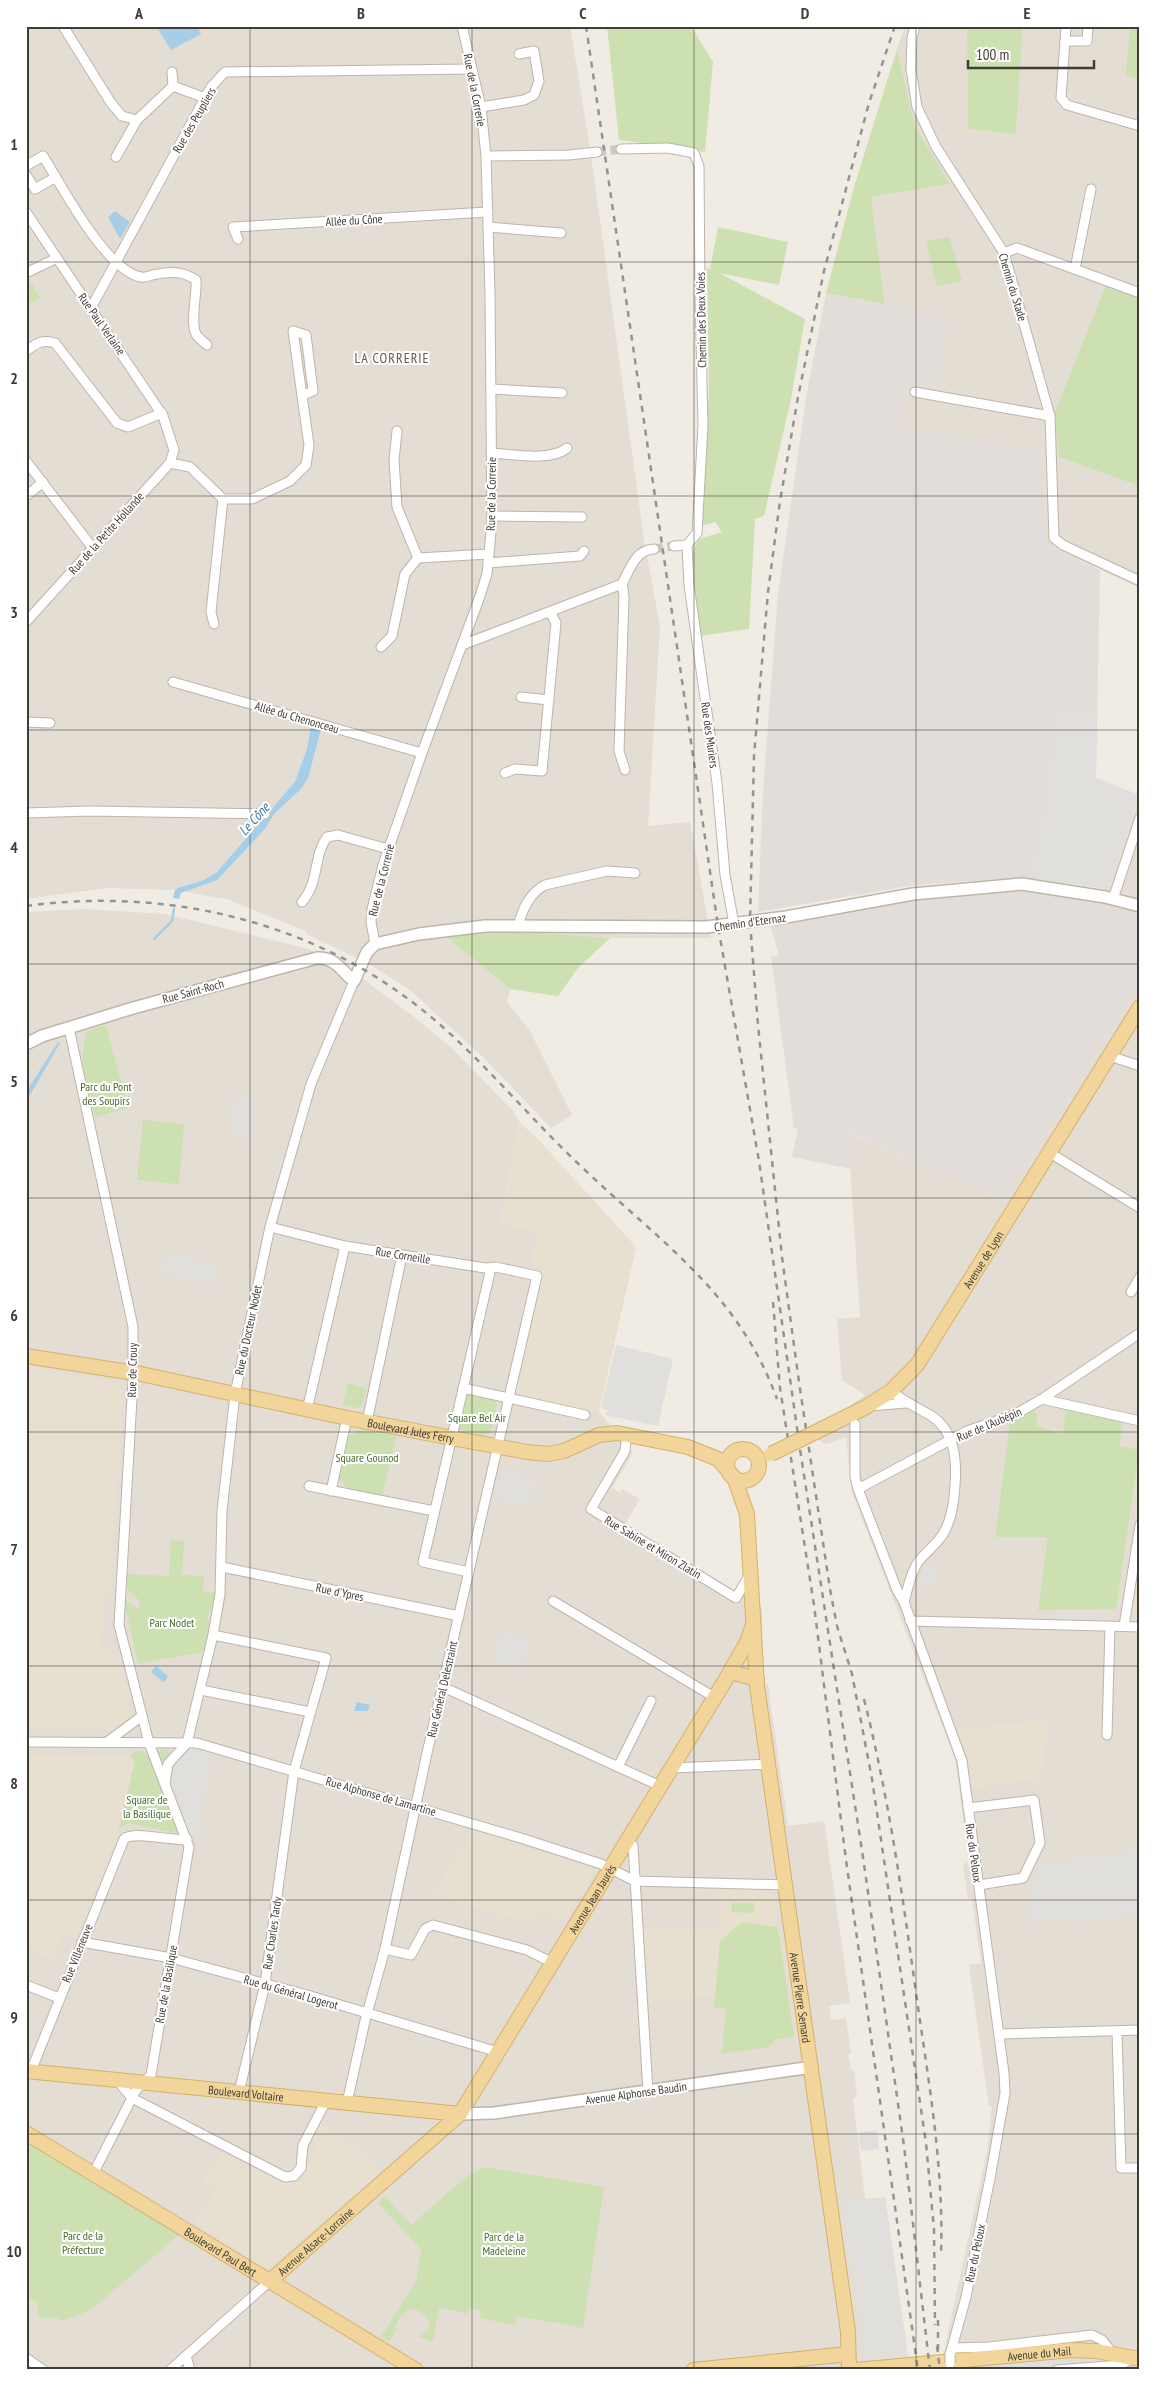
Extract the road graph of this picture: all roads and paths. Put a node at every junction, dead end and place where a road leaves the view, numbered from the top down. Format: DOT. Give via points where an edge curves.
graph roads {
  1 [pos="63,26"];
  2 [pos="462,26"];
  3 [pos="914,26"];
  4 [pos="1066,26"];
  5 [pos="1088,26"];
  6 [pos="1065,41"];
  7 [pos="519,54"];
  8 [pos="472,69"];
  9 [pos="172,72"];
  10 [pos="173,86"];
  11 [pos="205,98"];
  12 [pos="481,107"];
  13 [pos="137,120"];
  14 [pos="1140,126"];
  15 [pos="621,149"];
  16 [pos="597,152"];
  17 [pos="486,156"];
  18 [pos="116,157"];
  19 [pos="26,166"];
  20 [pos="26,175"];
  21 [pos="56,177"];
  22 [pos="1091,189"];
  23 [pos="26,212"];
  24 [pos="488,212"];
  25 [pos="488,227"];
  26 [pos="561,233"];
  27 [pos="238,239"];
  28 [pos="1004,252"];
  29 [pos="57,258"];
  30 [pos="116,262"];
  31 [pos="1075,269"];
  32 [pos="26,273"];
  33 [pos="1140,293"];
  34 [pos="90,308"];
  35 [pos="207,345"];
  36 [pos="26,351"];
  37 [pos="491,389"];
  38 [pos="915,392"];
  39 [pos="562,393"];
  40 [pos="302,396"];
  41 [pos="162,413"];
  42 [pos="1050,416"];
  43 [pos="397,431"];
  44 [pos="567,448"];
  45 [pos="491,453"];
  46 [pos="26,461"];
  47 [pos="170,463"];
  48 [pos="43,482"];
  49 [pos="26,496"];
  50 [pos="223,499"];
  51 [pos="492,516"];
  52 [pos="582,517"];
  53 [pos="687,545"];
  54 [pos="674,546"];
  55 [pos="92,547"];
  56 [pos="654,549"];
  57 [pos="584,551"];
  58 [pos="418,558"];
  59 [pos="488,558"];
  60 [pos="1140,581"];
  61 [pos="622,584"];
  62 [pos="550,612"];
  63 [pos="26,622"];
  64 [pos="214,624"];
  65 [pos="462,645"];
  66 [pos="381,647"];
  67 [pos="173,682"];
  68 [pos="521,697"];
  69 [pos="549,700"];
  70 [pos="26,722"];
  71 [pos="50,723"];
  72 [pos="422,753"];
  73 [pos="625,770"];
  74 [pos="505,773"];
  75 [pos="26,813"];
  76 [pos="265,814"];
  77 [pos="1140,818"];
  78 [pos="388,848"];
  79 [pos="636,873"];
  80 [pos="1113,899"];
  81 [pos="302,902"];
  82 [pos="1140,906"];
  83 [pos="519,924"];
  84 [pos="734,924"];
  85 [pos="375,944"];
  86 [pos="364,958"];
  87 [pos="338,965"];
  88 [pos="354,981"];
  89 [pos="1140,1007"];
  90 [pos="69,1028"];
  91 [pos="26,1044"];
  92 [pos="1110,1056"];
  93 [pos="1140,1066"];
  94 [pos="1050,1153"];
  95 [pos="1140,1208"];
  96 [pos="270,1227"];
  97 [pos="345,1246"];
  98 [pos="402,1255"];
  99 [pos="491,1268"];
  100 [pos="537,1276"];
  101 [pos="1140,1277"];
  102 [pos="1131,1292"];
  103 [pos="1140,1333"];
  104 [pos="26,1356"];
  105 [pos="133,1374"];
  106 [pos="463,1388"];
  107 [pos="891,1391"];
  108 [pos="235,1394"];
  109 [pos="508,1399"];
  110 [pos="1042,1400"];
  111 [pos="906,1403"];
  112 [pos="866,1406"];
  113 [pos="307,1410"];
  114 [pos="584,1415"];
  115 [pos="347,1418"];
  116 [pos="1140,1421"];
  117 [pos="367,1422"];
  118 [pos="855,1424"];
  119 [pos="627,1435"];
  120 [pos="451,1437"];
  121 [pos="951,1440"];
  122 [pos="497,1446"];
  123 [pos="688,1447"];
  124 [pos="734,1452"];
  125 [pos="756,1465"];
  126 [pos="732,1476"];
  127 [pos="309,1486"];
  128 [pos="858,1489"];
  129 [pos="331,1490"];
  130 [pos="434,1511"];
  131 [pos="746,1514"];
  132 [pos="1140,1525"];
  133 [pos="222,1567"];
  134 [pos="468,1572"];
  135 [pos="751,1572"];
  136 [pos="554,1601"];
  137 [pos="904,1602"];
  138 [pos="459,1616"];
  139 [pos="910,1621"];
  140 [pos="753,1625"];
  141 [pos="1110,1626"];
  142 [pos="1124,1626"];
  143 [pos="1140,1627"];
  144 [pos="213,1635"];
  145 [pos="755,1657"];
  146 [pos="734,1673"];
  147 [pos="757,1679"];
  148 [pos="723,1684"];
  149 [pos="443,1687"];
  150 [pos="201,1690"];
  151 [pos="714,1697"];
  152 [pos="651,1701"];
  153 [pos="310,1712"];
  154 [pos="142,1716"];
  155 [pos="1107,1735"];
  156 [pos="26,1742"];
  157 [pos="107,1742"];
  158 [pos="149,1743"];
  159 [pos="187,1743"];
  160 [pos="769,1764"];
  161 [pos="618,1767"];
  162 [pos="672,1768"];
  163 [pos="294,1771"];
  164 [pos="165,1784"];
  165 [pos="660,1786"];
  166 [pos="415,1806"];
  167 [pos="968,1808"];
  168 [pos="186,1839"];
  169 [pos="627,1839"];
  170 [pos="610,1868"];
  171 [pos="635,1881"];
  172 [pos="979,1884"];
  173 [pos="786,1885"];
  174 [pos="82,1942"];
  175 [pos="385,1949"];
  176 [pos="171,1958"];
  177 [pos="552,1963"];
  178 [pos="26,1984"];
  179 [pos="265,1984"];
  180 [pos="59,1998"];
  181 [pos="368,2014"];
  182 [pos="1140,2030"];
  183 [pos="1117,2031"];
  184 [pos="1000,2034"];
  185 [pos="498,2052"];
  186 [pos="812,2067"];
  187 [pos="28,2071"];
  188 [pos="116,2079"];
  189 [pos="145,2081"];
  190 [pos="648,2091"];
  191 [pos="238,2092"];
  192 [pos="132,2098"];
  193 [pos="326,2101"];
  194 [pos="347,2103"];
  195 [pos="460,2114"];
  196 [pos="26,2133"];
  197 [pos="1140,2168"];
  198 [pos="93,2174"];
  199 [pos="271,2280"];
  200 [pos="1114,2354"];
  201 [pos="186,2356"];
  202 [pos="26,2358"];
  203 [pos="951,2359"];
  204 [pos="1136,2359"];
  205 [pos="850,2365"];
  206 [pos="1077,2369"];
  207 [pos="43,2370"];
  208 [pos="170,2370"];
  209 [pos="190,2370"];
  210 [pos="416,2370"];
  211 [pos="693,2370"];
  212 [pos="1057,2370"];
  1 -- 13 [label="street" via="111,103 122,116"];
  2 -- 8 [label="street, Rue de la Correrie"];
  3 -- 28 [label="street, Chemin du Stade" via="911,69 917,107 936,147"];
  4 -- 6 [label="street"];
  5 -- 6 [label="street" via="1087,41"];
  6 -- 14 [label="street" via="1063,102"];
  7 -- 12 [label="street" via="534,52 539,81 534,95 524,100"];
  8 -- 11 [label="street, Rue des Peupliers" via="225,72"];
  8 -- 12 [label="street, Rue de la Correrie"];
  9 -- 10 [label="street"];
  10 -- 11 [label="street"];
  10 -- 13 [label="street"];
  11 -- 30 [label="street, Rue des Peupliers"];
  12 -- 17 [label="street, Rue de la Correrie"];
  13 -- 18 [label="street"];
  15 -- 53 [label="street, Chemin des Deux Voies" via="668,148 694,153 700,166 704,425 697,533"];
  16 -- 17 [label="street"];
  17 -- 24 [label="street, Rue de la Correrie"];
  19 -- 21 [label="street" via="43,156"];
  20 -- 21 [label="street" via="35,189"];
  21 -- 30 [label="street" via="99,245"];
  22 -- 31 [label="street"];
  23 -- 29 [label="street, Rue Paul Verlaine"];
  24 -- 25 [label="street, Rue de la Correrie"];
  24 -- 27 [label="street, Allée du Cône" via="233,227"];
  25 -- 26 [label="street"];
  25 -- 37 [label="street, Rue de la Correrie"];
  28 -- 31 [label="street" via="1018,248"];
  28 -- 42 [label="street, Chemin du Stade"];
  29 -- 32 [label="street"];
  29 -- 34 [label="street, Rue Paul Verlaine"];
  30 -- 34 [label="street, Rue des Peupliers"];
  30 -- 35 [label="street" via="141,277 170,272 185,273 196,280 193,324 196,334"];
  31 -- 33 [label="street"];
  34 -- 41 [label="street, Rue Paul Verlaine"];
  36 -- 41 [label="street" via="37,342 55,343 117,424 128,427"];
  37 -- 39 [label="street"];
  37 -- 45 [label="street, Rue de la Correrie"];
  38 -- 42 [label="street"];
  40 -- 40 [label="street" via="313,391 306,335 293,331"];
  40 -- 50 [label="street" via="309,445 306,465 290,481 252,499"];
  41 -- 47 [label="street, Rue Paul Verlaine" via="174,450"];
  42 -- 60 [label="street, Chemin du Stade" via="1054,538"];
  43 -- 58 [label="street" via="394,460 397,506"];
  44 -- 45 [label="street" via="560,455 548,456"];
  45 -- 51 [label="street, Rue de la Correrie"];
  46 -- 48 [label="street"];
  47 -- 50 [label="street" via="190,468"];
  47 -- 55 [label="street, Rue de la Petite Hollande"];
  48 -- 49 [label="street"];
  48 -- 55 [label="street"];
  50 -- 64 [label="street" via="211,612"];
  51 -- 52 [label="street"];
  51 -- 59 [label="street, Rue de la Correrie"];
  53 -- 54 [label="street"];
  53 -- 84 [label="street, Rue des Muriers" via="689,585"];
  55 -- 63 [label="street, Rue de la Petite Hollande"];
  56 -- 61 [label="street" via="645,550 637,556"];
  57 -- 59 [label="street" via="580,556"];
  58 -- 59 [label="street"];
  58 -- 66 [label="street" via="406,574 392,636"];
  59 -- 65 [label="street, Rue de la Correrie" via="479,598"];
  61 -- 62 [label="street"];
  61 -- 73 [label="street" via="619,751"];
  62 -- 65 [label="street"];
  62 -- 69 [label="street" via="556,623"];
  65 -- 72 [label="street, Rue de la Correrie"];
  67 -- 72 [label="street, Allée du Chenonceau"];
  68 -- 69 [label="street"];
  69 -- 74 [label="street" via="542,771 515,769"];
  70 -- 71 [label="street"];
  72 -- 78 [label="street, Rue de la Correrie"];
  75 -- 76 [label="street"];
  77 -- 80 [label="street"];
  78 -- 81 [label="street" via="338,835 327,837 312,891"];
  78 -- 85 [label="street, Rue de la Correrie" via="372,910"];
  79 -- 83 [label="street" via="607,871 545,885 537,889 521,914"];
  80 -- 82 [label="street, Chemin d'Eternaz"];
  80 -- 84 [label="street, Chemin d'Eternaz" via="1022,884 913,894"];
  83 -- 84 [label="street, Chemin d'Eternaz" via="691,929"];
  83 -- 85 [label="street, Chemin d'Eternaz" via="457,929"];
  85 -- 86 [label="street"];
  86 -- 87 [label="street" via="354,964"];
  86 -- 88 [label="street, Rue du Docteur Nodet"];
  87 -- 88 [label="street, Rue Saint-Roch"];
  87 -- 90 [label="street, Rue Saint-Roch" via="317,958"];
  88 -- 96 [label="street, Rue du Docteur Nodet" via="311,1084"];
  89 -- 92 [label="main road, Avenue de Lyon"];
  90 -- 91 [label="street, Rue Saint-Roch"];
  90 -- 105 [label="street, Rue de Crouy" via="132,1321"];
  92 -- 93 [label="street"];
  92 -- 94 [label="main road, Avenue de Lyon"];
  94 -- 95 [label="street"];
  94 -- 107 [label="main road, Avenue de Lyon" via="931,1345 917,1365"];
  96 -- 97 [label="street, Rue Corneille"];
  96 -- 108 [label="street, Rue du Docteur Nodet"];
  97 -- 98 [label="street, Rue Corneille"];
  97 -- 113 [label="street"];
  98 -- 99 [label="street, Rue Corneille"];
  98 -- 117 [label="street"];
  99 -- 100 [label="street, Rue Corneille"];
  99 -- 106 [label="street"];
  100 -- 109 [label="street, Rue Général Delestraint"];
  101 -- 102 [label="street"];
  103 -- 110 [label="street, Rue de l'Aubépin"];
  104 -- 105 [label="main road, Boulevard Jules Ferry"];
  105 -- 108 [label="main road, Boulevard Jules Ferry"];
  105 -- 154 [label="street, Rue de Crouy" via="119,1625"];
  106 -- 109 [label="street"];
  106 -- 120 [label="street"];
  107 -- 111 [label="street"];
  107 -- 112 [label="main road, Avenue de Lyon"];
  108 -- 113 [label="main road, Boulevard Jules Ferry"];
  108 -- 133 [label="street, Rue du Docteur Nodet" via="222,1511"];
  109 -- 114 [label="street"];
  109 -- 122 [label="street, Rue Général Delestraint"];
  110 -- 116 [label="street"];
  110 -- 121 [label="street, Rue de l'Aubépin"];
  111 -- 112 [label="street"];
  111 -- 121 [label="street" via="932,1416"];
  112 -- 125 [label="main road, Avenue de Lyon, bridge" via="771,1454"];
  113 -- 115 [label="main road, Boulevard Jules Ferry"];
  115 -- 117 [label="main road, Boulevard Jules Ferry"];
  115 -- 129 [label="street"];
  117 -- 120 [label="main road, Boulevard Jules Ferry"];
  118 -- 128 [label="street, Rue du Peloux"];
  119 -- 122 [label="main road, Boulevard Jules Ferry" via="599,1435 564,1451 548,1454"];
  119 -- 123 [label="main road, Boulevard Jules Ferry"];
  119 -- 135 [label="street, Rue Sabine et Miron Zlatin" via="625,1451 591,1509 736,1598"];
  120 -- 122 [label="main road, Boulevard Jules Ferry"];
  120 -- 130 [label="street"];
  121 -- 128 [label="street, Rue de l'Aubépin"];
  121 -- 137 [label="street" via="956,1463 953,1506 944,1532 910,1578"];
  122 -- 134 [label="street, Rue Général Delestraint"];
  123 -- 124 [label="main road, Boulevard Jules Ferry"];
  123 -- 126 [label="main road, Boulevard Jules Ferry" via="718,1459"];
  124 -- 125 [label="main road" via="744,1449"];
  124 -- 126 [label="main road" via="728,1462"];
  125 -- 126 [label="main road" via="747,1480"];
  125 -- 131 [label="main road, Avenue Jean Jaurès"];
  126 -- 131 [label="main road, Avenue Jean Jaurès"];
  127 -- 129 [label="street"];
  128 -- 137 [label="street, Rue du Peloux"];
  129 -- 130 [label="street"];
  130 -- 134 [label="street" via="423,1562"];
  131 -- 135 [label="main road, Avenue Jean Jaurès"];
  132 -- 142 [label="street"];
  133 -- 138 [label="street, Rue d'Ypres"];
  133 -- 144 [label="street, Rue du Docteur Nodet"];
  134 -- 138 [label="street, Rue Général Delestraint"];
  135 -- 140 [label="main road, Avenue Jean Jaurès"];
  136 -- 151 [label="street"];
  137 -- 139 [label="street, Rue du Peloux"];
  138 -- 149 [label="street, Rue Général Delestraint"];
  139 -- 141 [label="street"];
  139 -- 167 [label="street, Rue du Peloux" via="960,1754"];
  140 -- 145 [label="main road, Avenue Pierre Semard"];
  140 -- 148 [label="main road, Avenue Jean Jaurès"];
  141 -- 142 [label="street"];
  141 -- 155 [label="street"];
  142 -- 143 [label="street"];
  144 -- 150 [label="street, Rue du Docteur Nodet"];
  144 -- 153 [label="street, Rue Charles Tardy" via="326,1658"];
  145 -- 146 [label="main road, Avenue Jean Jaurès"];
  145 -- 147 [label="main road, Avenue Pierre Semard"];
  146 -- 147 [label="main road"];
  146 -- 148 [label="main road, Avenue Jean Jaurès"];
  147 -- 160 [label="main road, Avenue Pierre Semard"];
  148 -- 151 [label="main road, Avenue Jean Jaurès"];
  149 -- 161 [label="street"];
  149 -- 166 [label="street, Rue Général Delestraint"];
  150 -- 153 [label="street"];
  150 -- 159 [label="street, Rue du Docteur Nodet"];
  151 -- 162 [label="main road, Avenue Jean Jaurès"];
  152 -- 161 [label="street"];
  153 -- 163 [label="street, Rue Charles Tardy"];
  154 -- 157 [label="street"];
  154 -- 158 [label="street, Rue de Crouy"];
  156 -- 157 [label="street, Rue Alphonse de Lamartine"];
  157 -- 158 [label="street, Rue Alphonse de Lamartine"];
  158 -- 159 [label="street, Rue Alphonse de Lamartine"];
  158 -- 164 [label="street, Rue de la Basilique"];
  159 -- 163 [label="street, Rue Alphonse de Lamartine"];
  159 -- 164 [label="street" via="168,1764"];
  160 -- 162 [label="street"];
  160 -- 173 [label="main road, Avenue Pierre Semard"];
  161 -- 165 [label="street"];
  162 -- 165 [label="main road, Avenue Jean Jaurès"];
  163 -- 166 [label="street, Rue Alphonse de Lamartine"];
  163 -- 179 [label="street, Rue Charles Tardy"];
  164 -- 168 [label="street, Rue de la Basilique"];
  165 -- 169 [label="main road, Avenue Jean Jaurès"];
  166 -- 170 [label="street, Rue Alphonse de Lamartine"];
  166 -- 175 [label="street, Rue Général Delestraint"];
  167 -- 172 [label="street, Rue du Peloux"];
  167 -- 172 [label="street" via="1034,1800 1040,1843 1023,1878"];
  168 -- 174 [label="street, Rue Villeneuve" via="126,1836"];
  168 -- 176 [label="street, Rue de la Basilique" via="189,1847"];
  169 -- 170 [label="main road, Avenue Jean Jaurès"];
  169 -- 171 [label="street" via="633,1846"];
  170 -- 171 [label="street, Rue Alphonse de Lamartine"];
  170 -- 177 [label="main road, Avenue Jean Jaurès"];
  171 -- 173 [label="street"];
  171 -- 190 [label="street"];
  172 -- 184 [label="street, Rue du Peloux"];
  173 -- 186 [label="main road, Avenue Pierre Semard"];
  174 -- 176 [label="street, Rue du Général Logerot"];
  174 -- 180 [label="street, Rue Villeneuve"];
  175 -- 177 [label="street" via="411,1955 425,1929 433,1925 527,1950"];
  175 -- 181 [label="street, Rue Général Delestraint"];
  176 -- 179 [label="street, Rue du Général Logerot"];
  176 -- 189 [label="street, Rue de la Basilique" via="150,2075"];
  177 -- 185 [label="main road, Avenue Jean Jaurès"];
  178 -- 180 [label="street"];
  179 -- 181 [label="street, Rue du Général Logerot"];
  179 -- 191 [label="street, Rue Charles Tardy"];
  180 -- 187 [label="street, Rue Villeneuve"];
  181 -- 185 [label="street, Rue du Général Logerot"];
  181 -- 194 [label="street, Rue Général Delestraint"];
  182 -- 183 [label="street"];
  183 -- 184 [label="street"];
  183 -- 197 [label="street" via="1121,2168"];
  184 -- 203 [label="street, Rue du Peloux" via="1004,2099 978,2240"];
  185 -- 195 [label="main road, Avenue Jean Jaurès"];
  186 -- 190 [label="street, Avenue Alphonse Baudin"];
  186 -- 205 [label="main road, Avenue Pierre Semard"];
  187 -- 188 [label="main road, Boulevard Voltaire"];
  188 -- 189 [label="main road, Boulevard Voltaire"];
  188 -- 192 [label="street"];
  189 -- 191 [label="main road, Boulevard Voltaire"];
  189 -- 192 [label="street, Rue de la Basilique"];
  190 -- 195 [label="street, Avenue Alphonse Baudin" via="494,2113"];
  191 -- 193 [label="main road, Boulevard Voltaire"];
  192 -- 193 [label="street" via="285,2177 294,2176 301,2168 303,2146"];
  192 -- 198 [label="street, Rue de la Basilique"];
  193 -- 194 [label="main road, Boulevard Voltaire"];
  194 -- 195 [label="main road, Boulevard Voltaire"];
  195 -- 199 [label="main road, Avenue Alsace-Lorraine"];
  196 -- 198 [label="main road, Boulevard Paul Bert"];
  198 -- 199 [label="main road, Boulevard Paul Bert"];
  199 -- 201 [label="street, Avenue Alsace-Lorraine"];
  199 -- 210 [label="main road, Boulevard Paul Bert"];
  200 -- 203 [label="street" via="1102,2340 1092,2335 988,2347"];
  200 -- 204 [label="main road, Avenue du Mail"];
  200 -- 205 [label="main road, Avenue du Mail" via="1071,2350"];
  201 -- 208 [label="street, Avenue Alsace-Lorraine"];
  201 -- 209 [label="street"];
  202 -- 207 [label="street"];
  204 -- 206 [label="street, Avenue du Mail" via="1121,2365"];
  205 -- 211 [label="main road, Avenue du Mail"];
  206 -- 212 [label="street, Avenue du Mail"];
}
